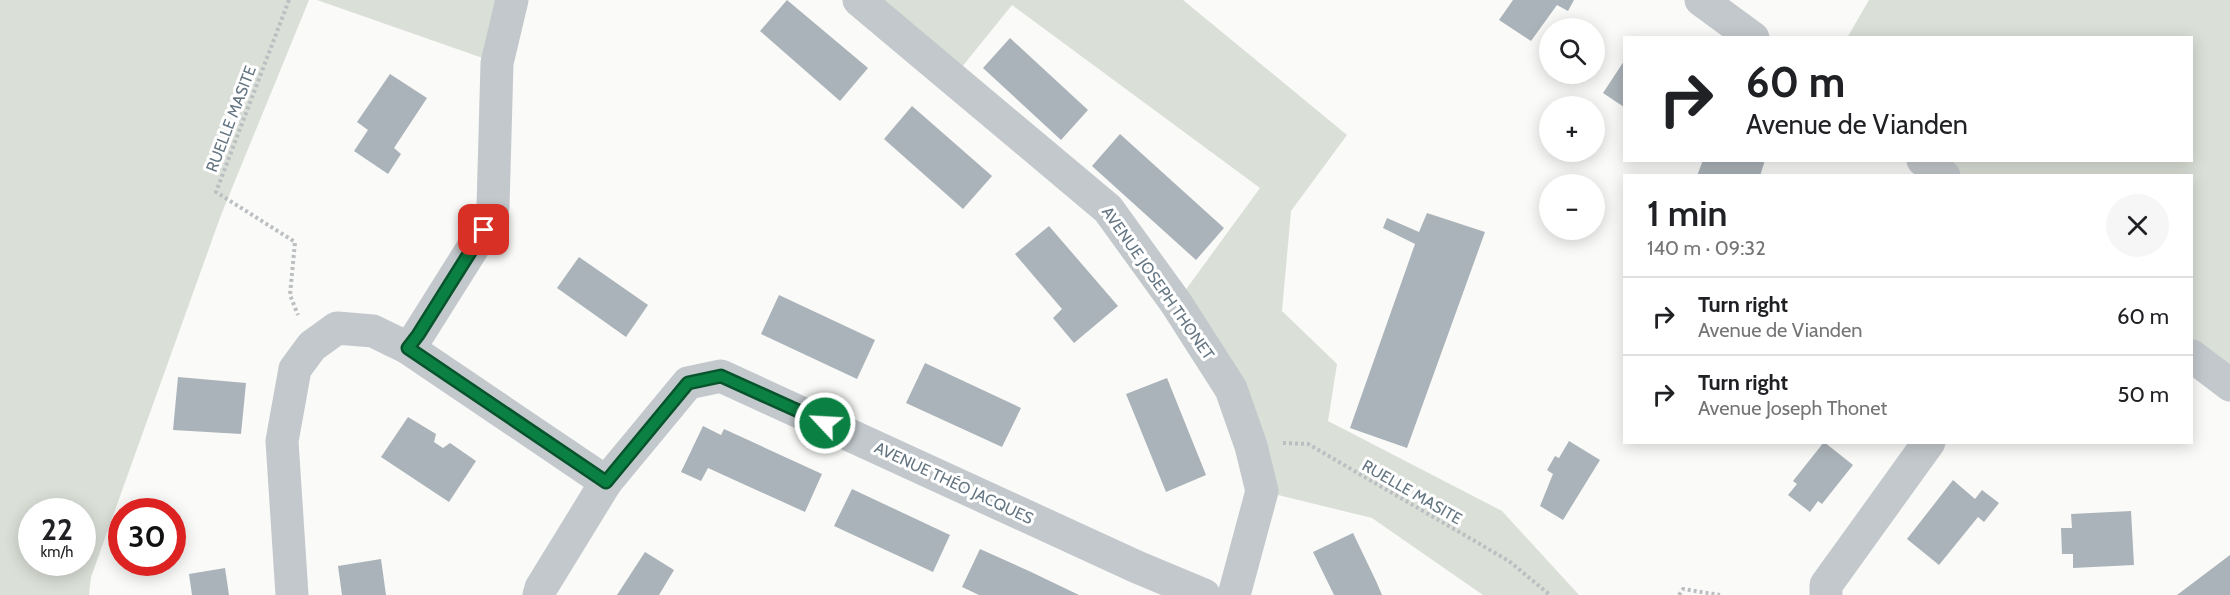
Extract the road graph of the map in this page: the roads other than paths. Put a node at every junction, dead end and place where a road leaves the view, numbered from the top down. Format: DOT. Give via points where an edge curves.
graph roads {
  1 [pos="512,0"];
  2 [pos="859,0"];
  3 [pos="1701,0"];
  4 [pos="1750,36"];
  5 [pos="1926,162"];
  6 [pos="1941,174"];
  7 [pos="408,348"];
  8 [pos="2193,358"];
  9 [pos="2230,385"];
  10 [pos="1928,444"];
  11 [pos="606,482"];
  12 [pos="292,595"];
  13 [pos="539,595"];
  14 [pos="1204,595"];
  15 [pos="1234,595"];
  16 [pos="1826,595"];
  1 -- 7 [label="street" via="497,63 493,207 484,230"];
  2 -- 15 [label="street, AVENUE JOSEPH THONET" via="1108,209 1176,303 1231,389 1262,491"];
  3 -- 4 [label="street"];
  5 -- 6 [label="street"];
  7 -- 11 [label="street"];
  7 -- 12 [label="street" via="373,331 337,328 312,346 295,369 282,441"];
  8 -- 9 [label="street"];
  10 -- 16 [label="street" via="1826,585"];
  11 -- 13 [label="street, AVENUE THÉO JACQUES"];
  11 -- 14 [label="street, AVENUE THÉO JACQUES" via="688,383 721,376"];
}
